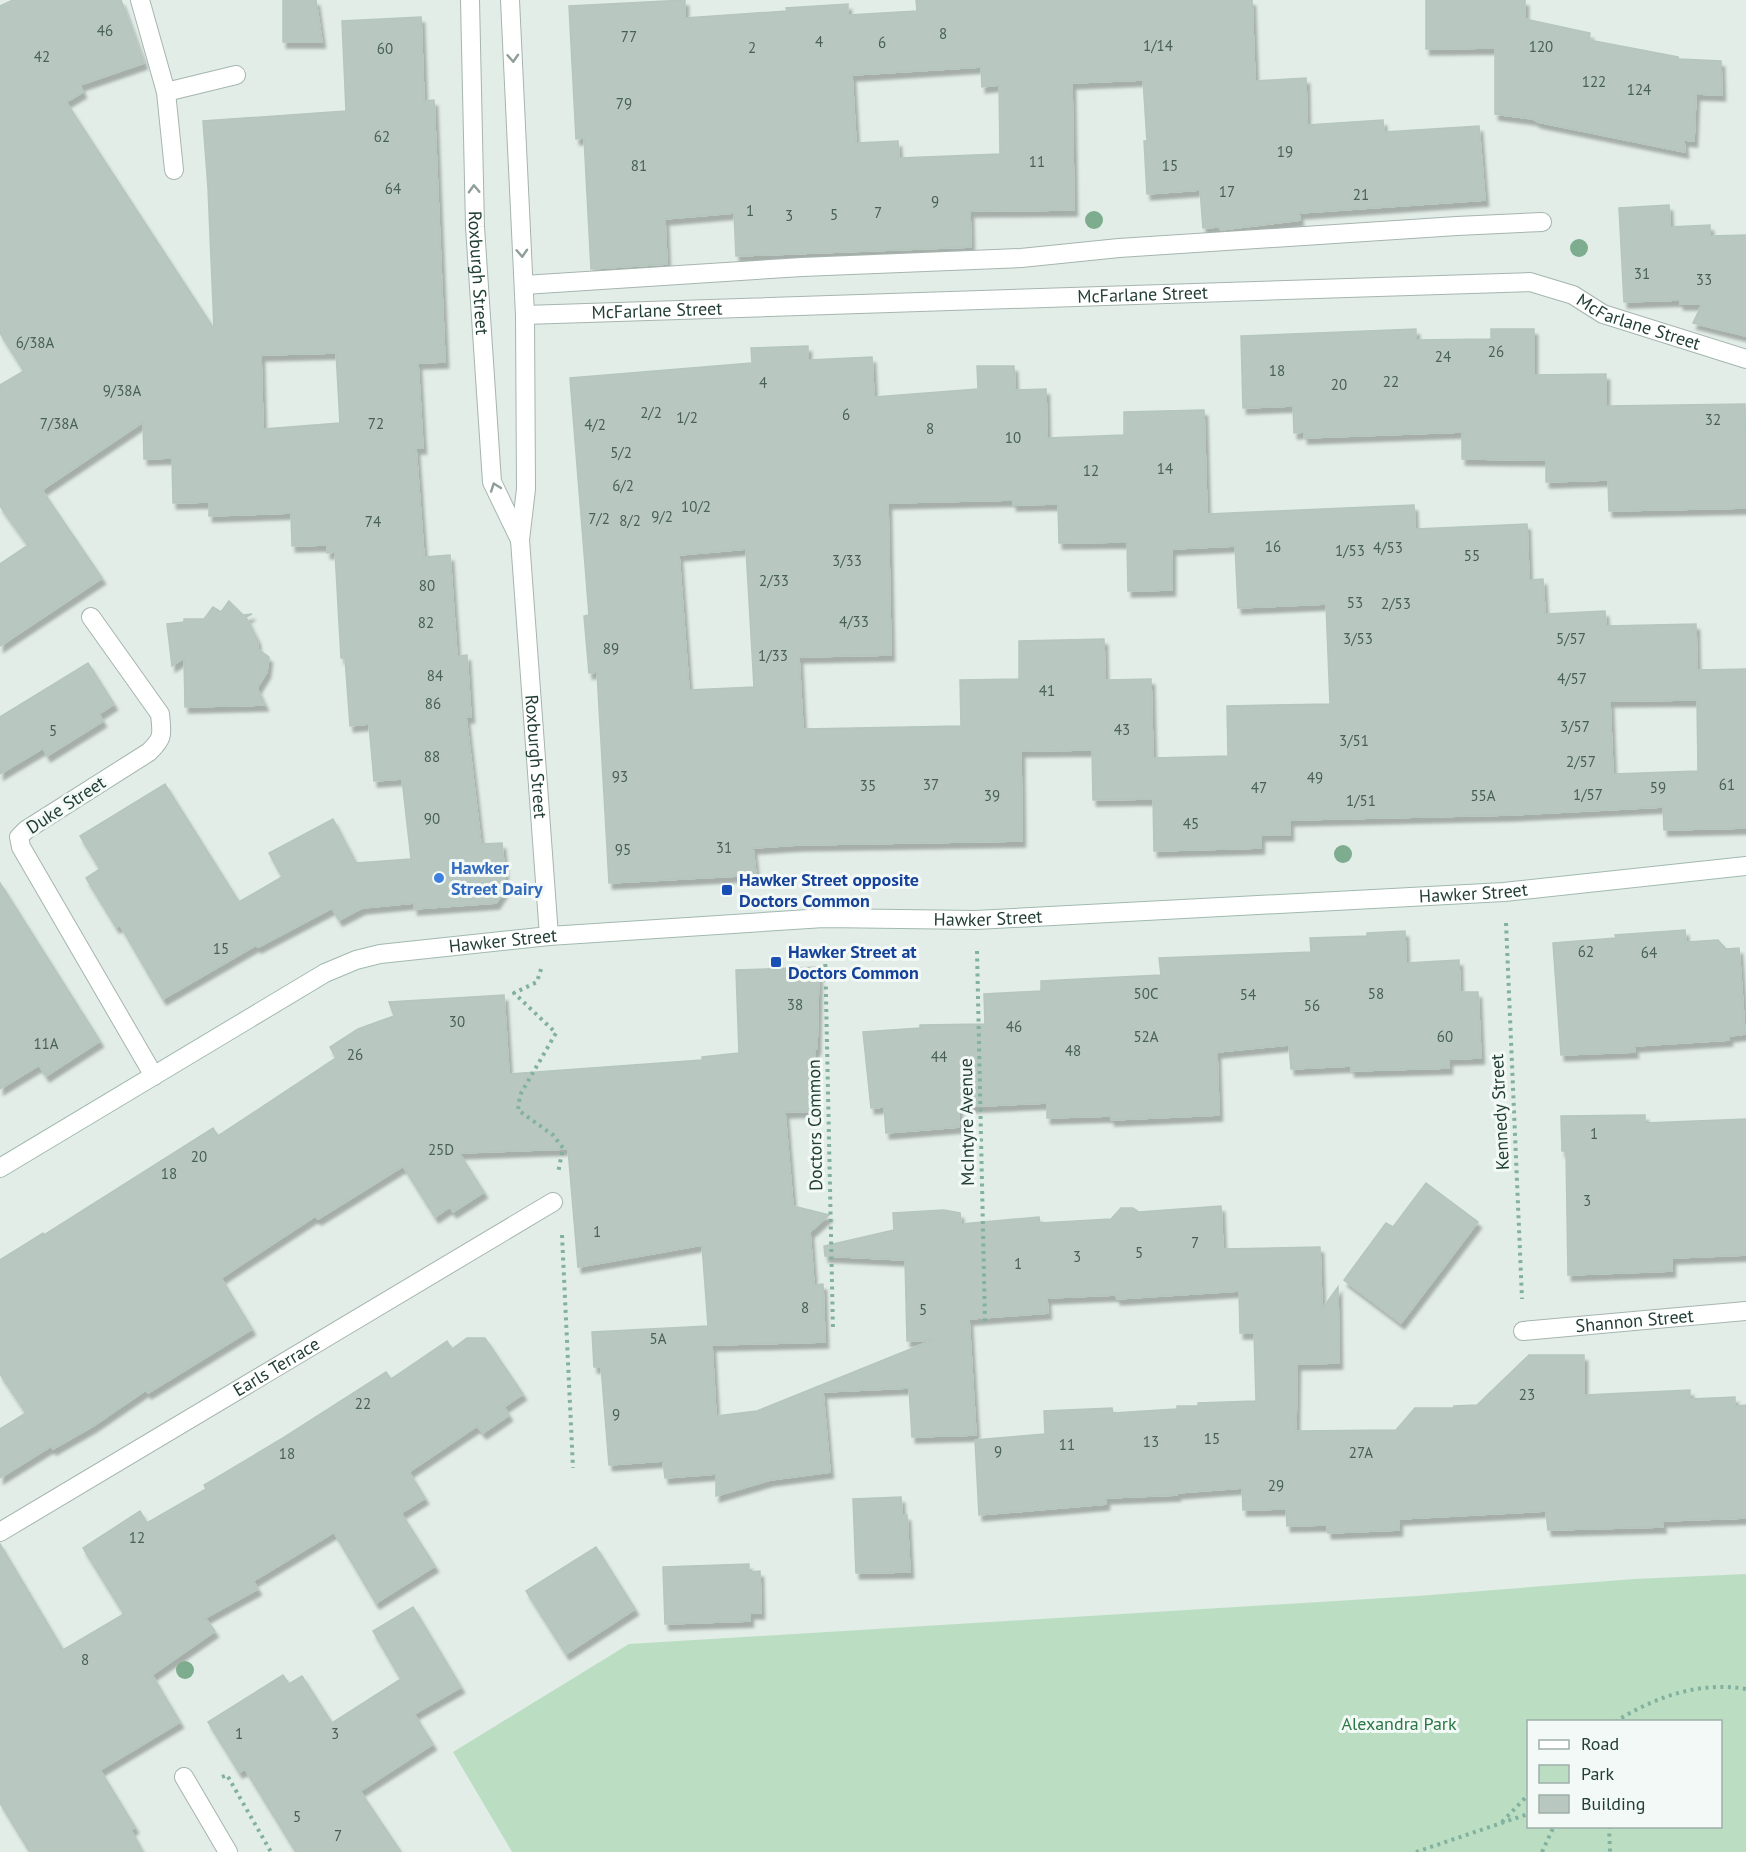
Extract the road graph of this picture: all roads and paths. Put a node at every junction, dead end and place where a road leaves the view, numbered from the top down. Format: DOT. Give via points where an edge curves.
graph roads {
  1 [pos="140,0"];
  2 [pos="470,0"];
  3 [pos="510,0"];
  4 [pos="236,75"];
  5 [pos="166,92"];
  6 [pos="174,170"];
  7 [pos="1542,222"];
  8 [pos="524,285"];
  9 [pos="525,315"];
  10 [pos="1746,359"];
  11 [pos="520,540"];
  12 [pos="92,617"];
  13 [pos="1746,866"];
  14 [pos="1504,892"];
  15 [pos="824,918"];
  16 [pos="976,920"];
  17 [pos="549,936"];
  18 [pos="154,1077"];
  19 [pos="0,1168"];
  20 [pos="553,1202"];
  21 [pos="1746,1311"];
  22 [pos="985,1323"];
  23 [pos="833,1331"];
  24 [pos="1523,1332"];
  25 [pos="0,1532"];
  26 [pos="1746,1689"];
  27 [pos="1618,1720"];
  28 [pos="184,1777"];
  29 [pos="1527,1796"];
  30 [pos="1527,1814"];
  31 [pos="1501,1824"];
  32 [pos="1554,1828"];
  33 [pos="1609,1828"];
  34 [pos="228,1852"];
  35 [pos="1416,1852"];
  36 [pos="1542,1852"];
  37 [pos="1610,1852"];
  1 -- 5 [label="street"];
  11 -- 2 [label="street, Roxburgh Street, one-way" via="492,482 475,227"];
  3 -- 8 [label="street, Roxburgh Street, one-way"];
  4 -- 5 [label="street"];
  5 -- 6 [label="street"];
  7 -- 8 [label="street" via="1119,248 1021,258"];
  8 -- 9 [label="street, Roxburgh Street"];
  9 -- 10 [label="street, McFarlane Street" via="1530,282 1573,294 1603,314"];
  9 -- 11 [label="street, Roxburgh Street" via="526,489"];
  11 -- 17 [label="street, Roxburgh Street"];
  12 -- 18 [label="street, Duke Street" via="160,714 160,741 150,752 19,837 21,847"];
  13 -- 14 [label="street, Hawker Street"];
  14 -- 16 [label="street, Hawker Street"];
  14 -- 24 [label="path, Kennedy Street"];
  15 -- 16 [label="street, Hawker Street"];
  15 -- 17 [label="street, Hawker Street"];
  15 -- 23 [label="path, Doctors Common"];
  16 -- 22 [label="path, McIntyre Avenue"];
  17 -- 18 [label="street, Hawker Street" via="356,960 325,973"];
  18 -- 19 [label="street, Hawker Street"];
  20 -- 25 [label="street, Earls Terrace"];
  21 -- 24 [label="street, Shannon Street"];
  26 -- 27 [label="path" via="1688,1690 1664,1697"];
  28 -- 34 [label="street"];
  29 -- 31 [label="path"];
  30 -- 31 [label="path"];
  31 -- 35 [label="path"];
  32 -- 36 [label="path"];
  33 -- 37 [label="path"];
}
